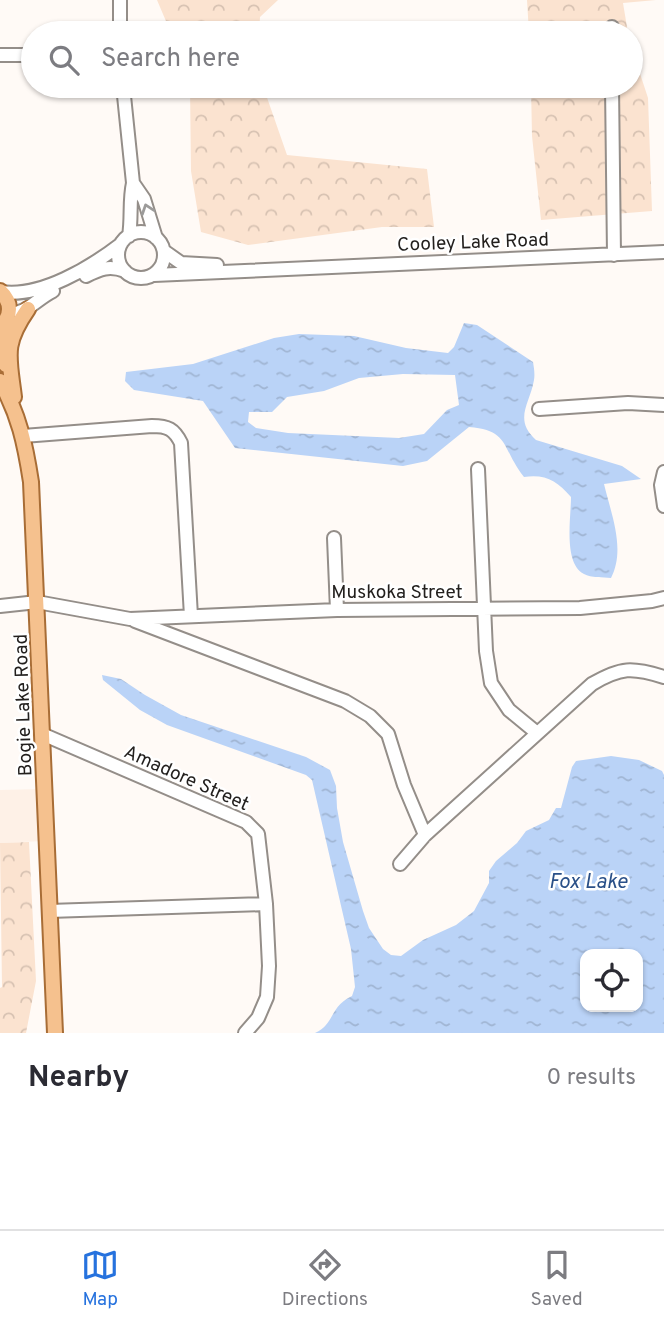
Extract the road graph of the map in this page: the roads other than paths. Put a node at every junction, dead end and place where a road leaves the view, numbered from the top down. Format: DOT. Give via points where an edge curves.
graph roads {
  1 [pos="120,0"];
  2 [pos="120,21"];
  3 [pos="0,55"];
  4 [pos="21,55"];
  5 [pos="124,98"];
  6 [pos="612,98"];
  7 [pos="133,183"];
  8 [pos="156,238"];
  9 [pos="125,240"];
  10 [pos="164,251"];
  11 [pos="664,252"];
  12 [pos="614,255"];
  13 [pos="284,268"];
  14 [pos="125,271"];
  15 [pos="153,275"];
  16 [pos="1,291"];
  17 [pos="28,309"];
  18 [pos="4,322"];
  19 [pos="4,375"];
  20 [pos="664,405"];
  21 [pos="539,409"];
  22 [pos="23,436"];
  23 [pos="478,469"];
  24 [pos="664,472"];
  25 [pos="664,506"];
  26 [pos="334,538"];
  27 [pos="664,598"];
  28 [pos="37,602"];
  29 [pos="0,606"];
  30 [pos="337,610"];
  31 [pos="484,610"];
  32 [pos="191,616"];
  33 [pos="130,619"];
  34 [pos="664,677"];
  35 [pos="537,733"];
  36 [pos="42,734"];
  37 [pos="425,835"];
  38 [pos="400,864"];
  39 [pos="266,904"];
  40 [pos="49,911"];
  41 [pos="55,1033"];
  42 [pos="245,1033"];
  1 -- 2 [label="street"];
  3 -- 4 [label="street"];
  5 -- 7 [label="street"];
  6 -- 12 [label="street"];
  8 -- 7 [label="street, one-way" via="144,200"];
  7 -- 9 [label="street" via="132,221"];
  8 -- 9 [label="street" via="139,232"];
  8 -- 10 [label="street"];
  9 -- 14 [label="street" via="118,258"];
  9 -- 16 [label="street" via="101,259 47,286"];
  10 -- 13 [label="street, Cooley Lake Road" via="181,262"];
  10 -- 15 [label="street" via="163,263"];
  11 -- 12 [label="street, Cooley Lake Road"];
  12 -- 13 [label="street, Cooley Lake Road"];
  13 -- 15 [label="street, Cooley Lake Road"];
  14 -- 15 [label="street" via="138,278"];
  14 -- 17 [label="street" via="105,267 42,296"];
  16 -- 18 [label="main road" via="9,303"];
  17 -- 18 [label="street"];
  17 -- 19 [label="main road" via="13,334"];
  18 -- 19 [label="main road" via="0,347"];
  19 -- 22 [label="main road, Bogie Lake Road"];
  20 -- 21 [label="street"];
  22 -- 28 [label="main road, Bogie Lake Road" via="31,482"];
  22 -- 32 [label="street" via="152,426 176,432 181,443"];
  23 -- 31 [label="street"];
  24 -- 25 [label="street"];
  26 -- 30 [label="street"];
  27 -- 31 [label="street, Muskoka Street" via="580,608"];
  28 -- 29 [label="street, Muskoka Street"];
  28 -- 33 [label="street, Muskoka Street"];
  28 -- 36 [label="main road, Bogie Lake Road"];
  30 -- 31 [label="street, Muskoka Street"];
  30 -- 32 [label="street, Muskoka Street"];
  31 -- 35 [label="street" via="491,683 509,710"];
  32 -- 33 [label="street, Muskoka Street"];
  33 -- 37 [label="street, Muskoka Street" via="322,691 370,716 388,734"];
  34 -- 35 [label="street" via="642,670 613,672"];
  35 -- 37 [label="street"];
  36 -- 39 [label="street, Amadore Street" via="246,822 258,834"];
  36 -- 40 [label="main road, Bogie Lake Road"];
  37 -- 38 [label="street"];
  39 -- 40 [label="street"];
  39 -- 42 [label="street, Amadore Street" via="267,997"];
  40 -- 41 [label="main road, Bogie Lake Road"];
}
